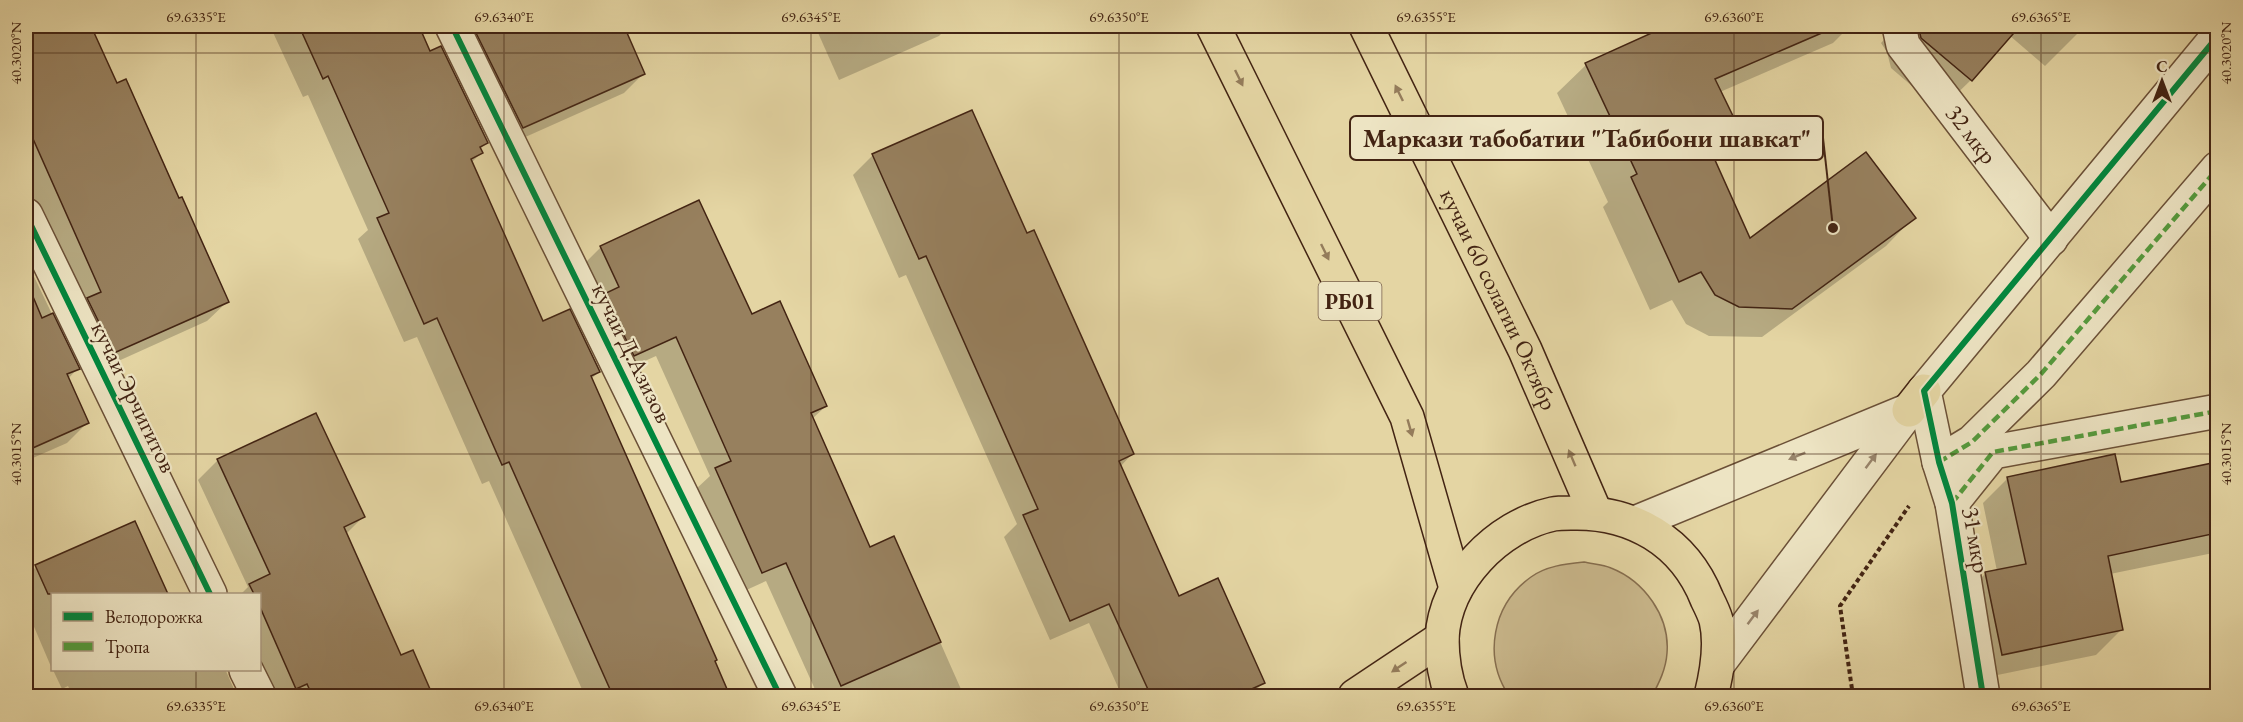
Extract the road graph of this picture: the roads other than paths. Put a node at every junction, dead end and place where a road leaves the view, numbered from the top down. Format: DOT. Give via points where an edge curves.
graph roads {
  1 [pos="452,26"];
  2 [pos="1213,26"];
  3 [pos="1366,26"];
  4 [pos="1899,26"];
  5 [pos="2217,36"];
  6 [pos="2217,168"];
  7 [pos="26,215"];
  8 [pos="2051,239"];
  9 [pos="1917,401"];
  10 [pos="2217,411"];
  11 [pos="1939,462"];
  12 [pos="1952,503"];
  13 [pos="1595,512"];
  14 [pos="1635,523"];
  15 [pos="1456,588"];
  16 [pos="210,593"];
  17 [pos="1442,638"];
  18 [pos="1718,664"];
  19 [pos="247,671"];
  20 [pos="259,696"];
  21 [pos="780,696"];
  22 [pos="1355,696"];
  23 [pos="1452,696"];
  24 [pos="1711,696"];
  25 [pos="1983,696"];
  1 -- 21 [label="street, кучаи Д.Азизов"];
  2 -- 15 [label="main road, РБ01, one-way" via="1407,417"];
  13 -- 3 [label="main road, кучаи 60 солагии Октябр, one-way" via="1525,350"];
  4 -- 8 [label="street, 32 мкр" via="1903,45"];
  5 -- 8 [label="street"];
  6 -- 11 [label="street" via="2041,374 1972,442"];
  7 -- 16 [label="street, кучаи Эрчигитов"];
  8 -- 9 [label="street"];
  9 -- 11 [label="street, 31 мкр"];
  9 -- 14 [label="street, one-way"];
  18 -- 9 [label="street, one-way"];
  10 -- 12 [label="street" via="1993,452"];
  11 -- 12 [label="street, 31 мкр"];
  12 -- 25 [label="street, 31 мкр"];
  13 -- 14 [label="main road"];
  13 -- 15 [label="main road" via="1553,514 1514,528 1480,554"];
  14 -- 18 [label="main road" via="1672,546 1700,580 1716,620"];
  15 -- 17 [label="main road"];
  17 -- 22 [label="main road, one-way"];
  17 -- 23 [label="main road" via="1445,676"];
  18 -- 24 [label="main road"];
  19 -- 20 [label="street"];
}
